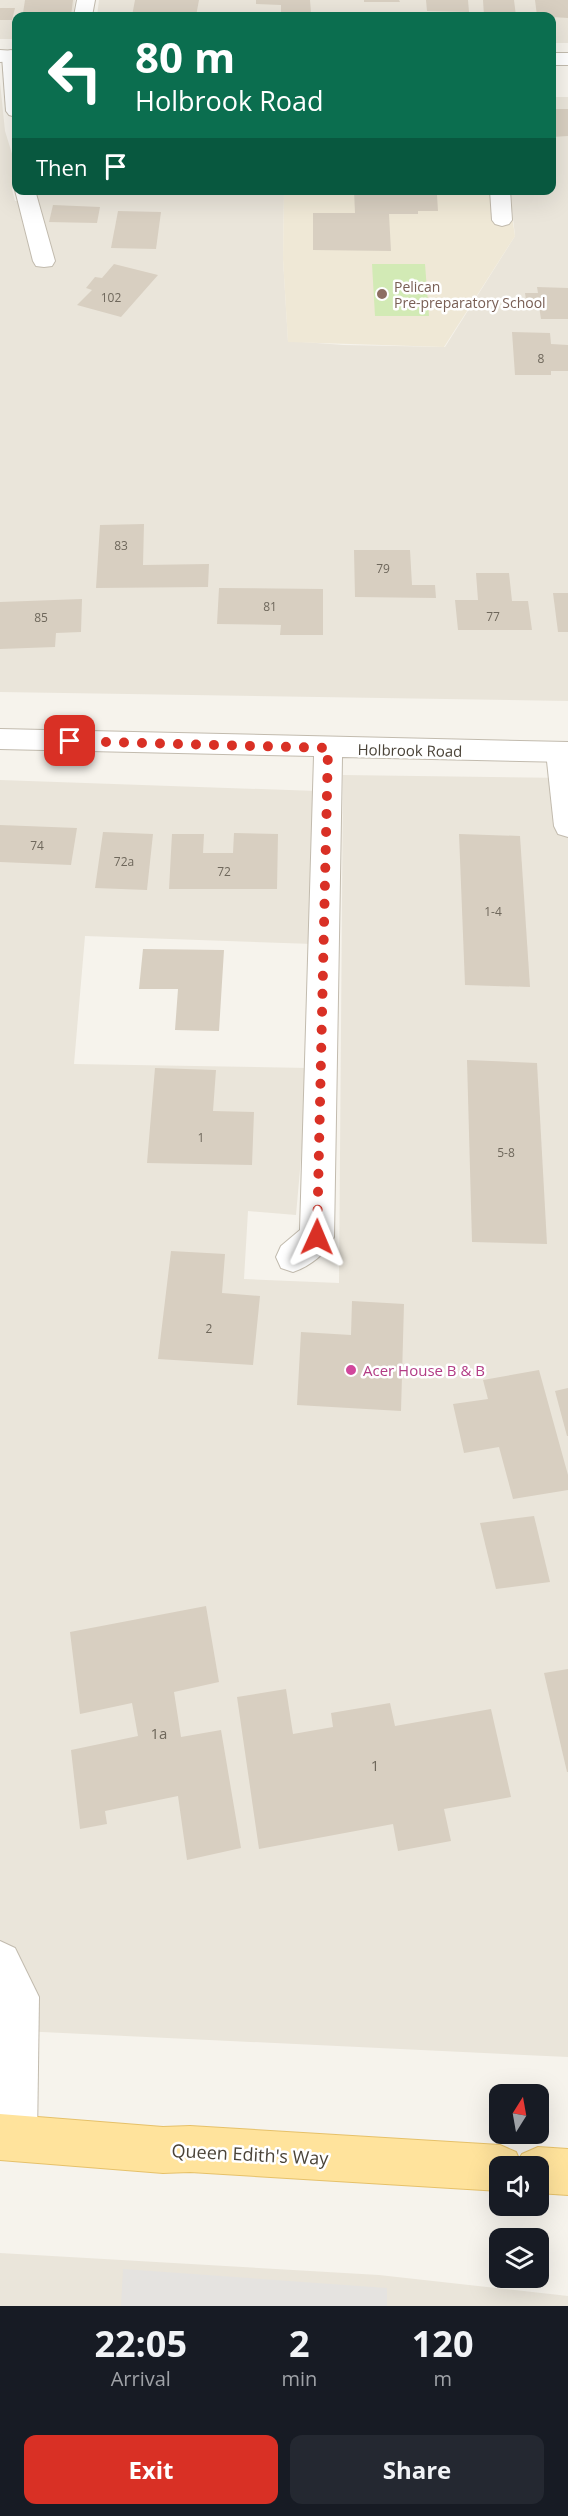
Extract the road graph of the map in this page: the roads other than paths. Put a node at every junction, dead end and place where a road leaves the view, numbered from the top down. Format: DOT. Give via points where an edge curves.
graph roads {
  1 [pos="9,56"];
  2 [pos="12,80"];
  3 [pos="26,195"];
  4 [pos="500,195"];
  5 [pos="502,220"];
  6 [pos="44,261"];
  7 [pos="0,740"];
  8 [pos="328,748"];
  9 [pos="564,752"];
  10 [pos="568,826"];
  11 [pos="293,1257"];
  12 [pos="0,1963"];
  13 [pos="7,2138"];
  14 [pos="489,2167"];
  15 [pos="549,2171"];
  16 [pos="568,2172"];
  1 -- 2 [label="street"];
  3 -- 6 [label="street"];
  4 -- 5 [label="street"];
  7 -- 8 [label="street, Holbrook Road"];
  8 -- 9 [label="street, Holbrook Road"];
  8 -- 11 [label="street" via="317,1237"];
  9 -- 10 [label="street"];
  12 -- 13 [label="street" via="17,1997"];
  13 -- 14 [label="main road, Queen Edith's Way"];
  15 -- 16 [label="main road"];
}
